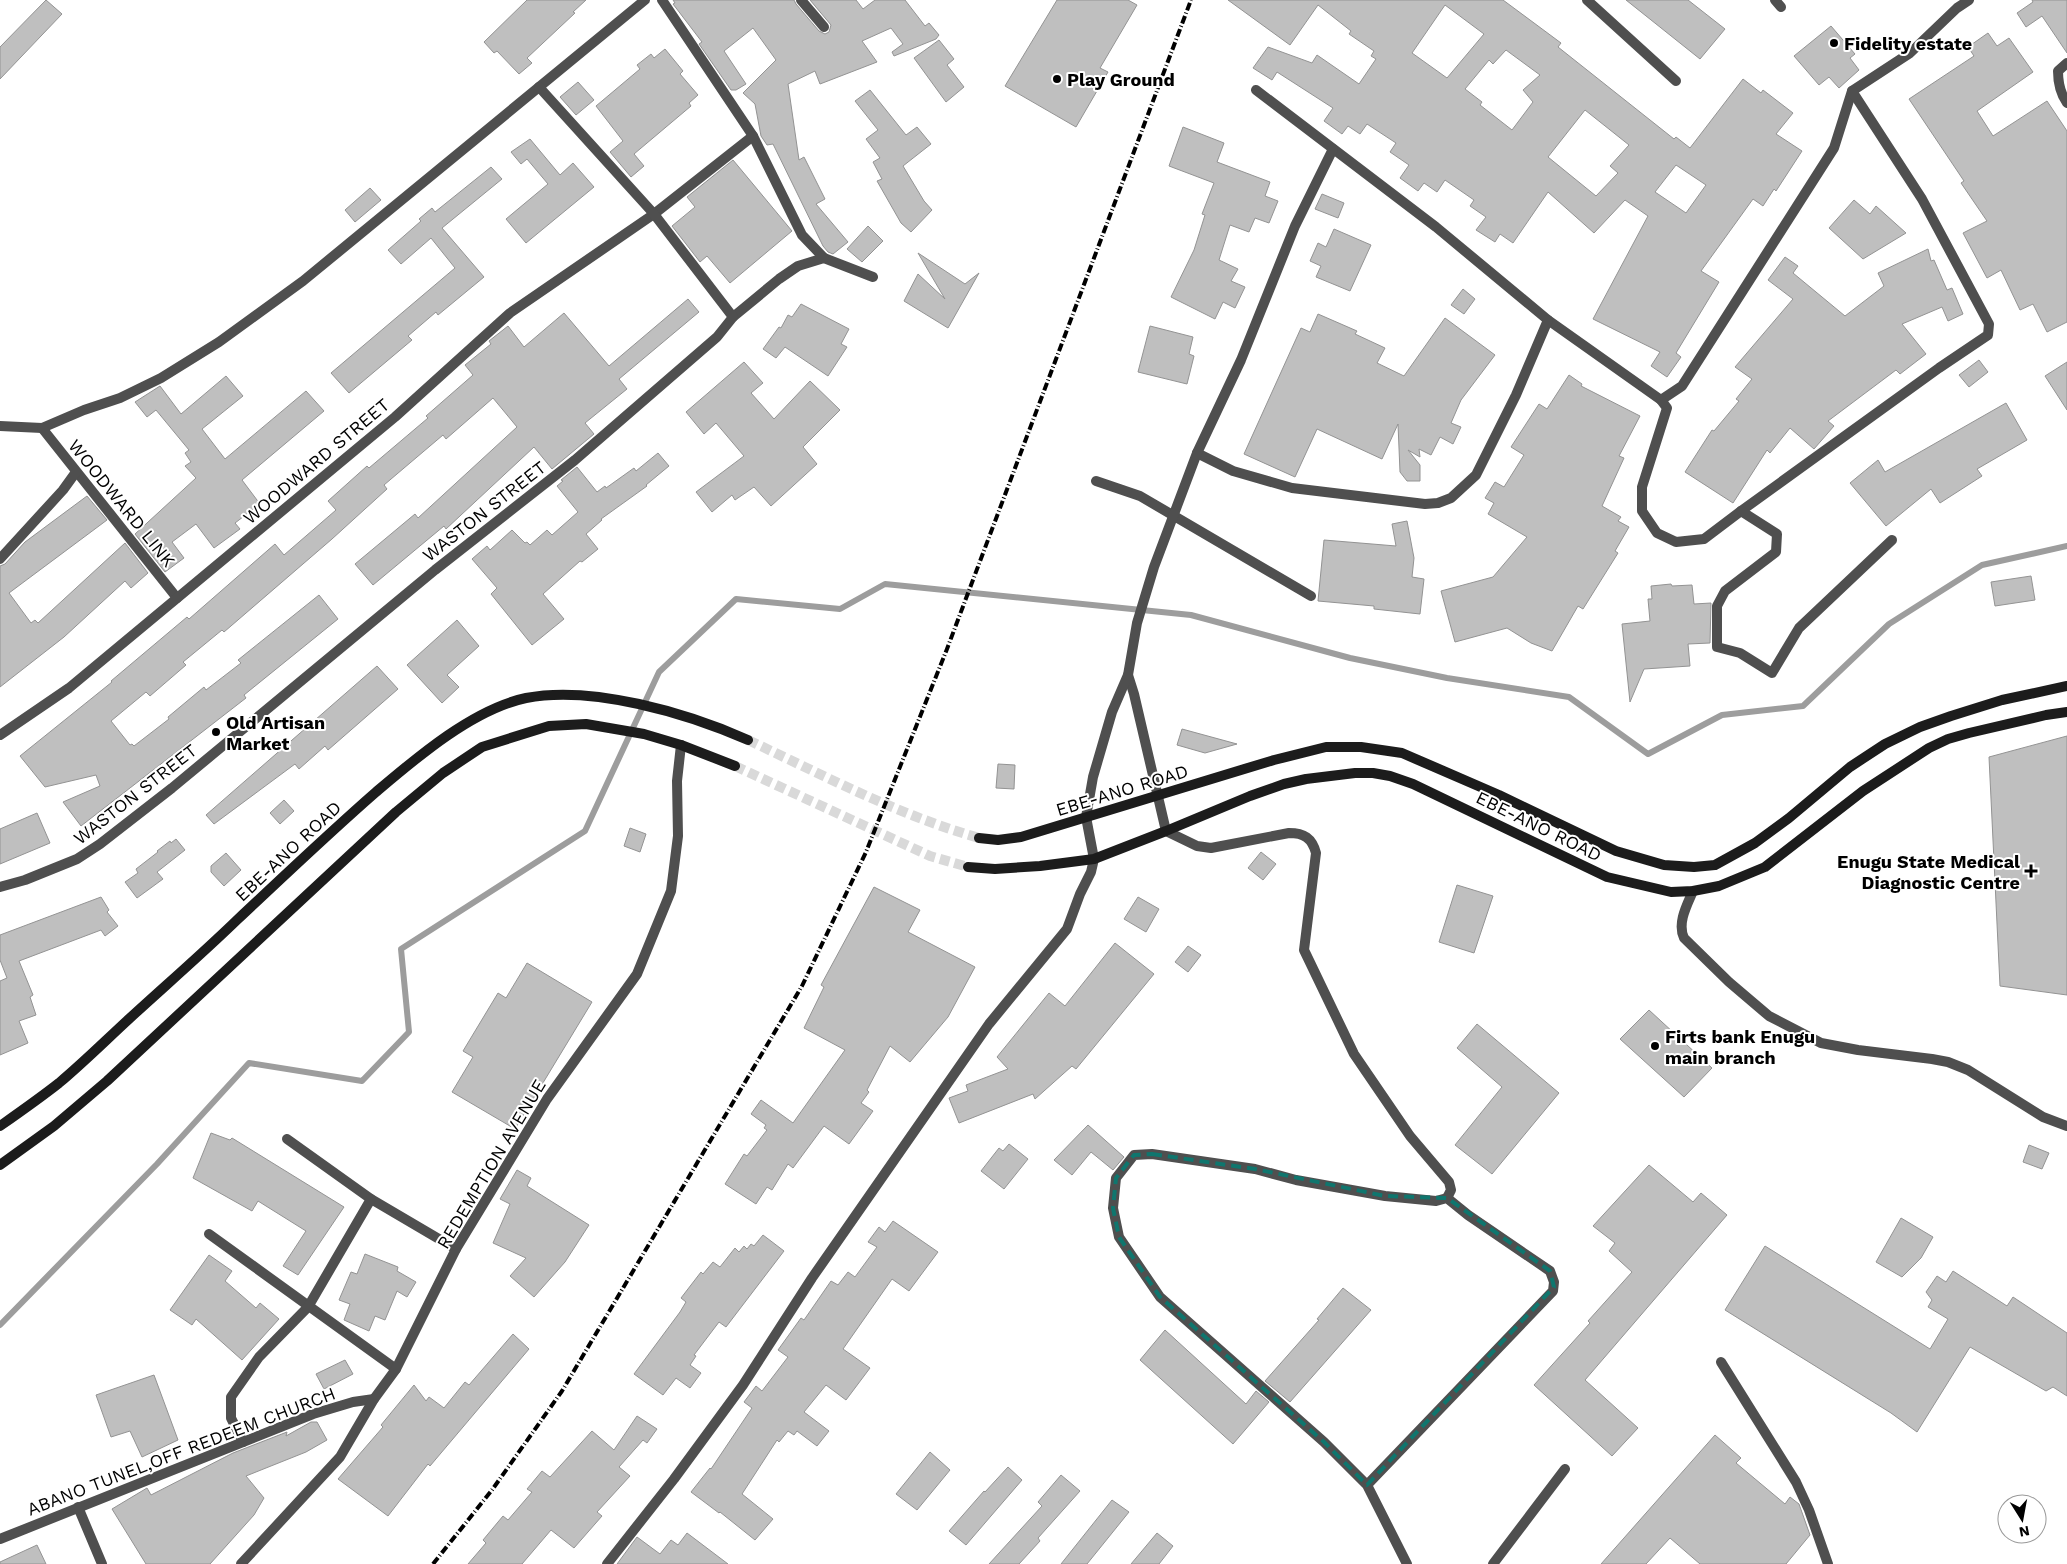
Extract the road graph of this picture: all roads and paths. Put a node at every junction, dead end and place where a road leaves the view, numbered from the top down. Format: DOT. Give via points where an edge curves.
graph roads {
  1 [pos="645,0"];
  2 [pos="662,0"];
  3 [pos="801,0"];
  4 [pos="1587,0"];
  5 [pos="1969,0"];
  6 [pos="824,27"];
  7 [pos="2067,63"];
  8 [pos="1676,81"];
  9 [pos="539,86"];
  10 [pos="1256,90"];
  11 [pos="1852,91"];
  12 [pos="2067,103"];
  13 [pos="753,136"];
  14 [pos="1333,149"];
  15 [pos="654,214"];
  16 [pos="824,258"];
  17 [pos="873,277"];
  18 [pos="733,317"];
  19 [pos="1548,320"];
  20 [pos="1661,400"];
  21 [pos="0,426"];
  22 [pos="42,428"];
  23 [pos="1197,453"];
  24 [pos="76,472"];
  25 [pos="1096,481"];
  26 [pos="1740,511"];
  27 [pos="1174,515"];
  28 [pos="1892,540"];
  29 [pos="0,559"];
  30 [pos="1312,596"];
  31 [pos="177,598"];
  32 [pos="1128,675"];
  33 [pos="2067,686"];
  34 [pos="2067,712"];
  35 [pos="0,735"];
  36 [pos="748,740"];
  37 [pos="682,745"];
  38 [pos="735,766"];
  39 [pos="1158,795"];
  40 [pos="1086,818"];
  41 [pos="1166,831"];
  42 [pos="979,838"];
  43 [pos="1094,859"];
  44 [pos="968,867"];
  45 [pos="0,887"];
  46 [pos="1693,891"];
  47 [pos="0,1126"];
  48 [pos="2067,1126"];
  49 [pos="287,1139"];
  50 [pos="0,1165"];
  51 [pos="1447,1198"];
  52 [pos="371,1199"];
  53 [pos="209,1234"];
  54 [pos="456,1249"];
  55 [pos="308,1306"];
  56 [pos="1721,1362"];
  57 [pos="396,1369"];
  58 [pos="374,1399"];
  59 [pos="243,1442"];
  60 [pos="1566,1469"];
  61 [pos="1367,1485"];
  62 [pos="78,1507"];
  63 [pos="0,1538"];
  64 [pos="102,1564"];
  65 [pos="242,1564"];
  66 [pos="607,1564"];
  67 [pos="1407,1564"];
  68 [pos="1493,1564"];
  69 [pos="1828,1564"];
  1 -- 9 [label="street"];
  2 -- 13 [label="street"];
  3 -- 6 [label="street"];
  4 -- 8 [label="street"];
  5 -- 11 [label="street" via="1910,53"];
  7 -- 12 [label="street" via="2058,71 2058,83"];
  9 -- 15 [label="street"];
  9 -- 22 [label="street" via="318,269 219,342 161,378 120,398"];
  10 -- 14 [label="street"];
  11 -- 20 [label="street" via="1834,148 1682,386"];
  11 -- 26 [label="street" via="1922,199 1989,324 1988,335"];
  13 -- 15 [label="street, WOODWARD STREET"];
  13 -- 16 [label="street" via="802,235"];
  14 -- 19 [label="street" via="1436,227"];
  14 -- 23 [label="street" via="1295,226 1241,360"];
  15 -- 18 [label="street"];
  15 -- 31 [label="street, WOODWARD STREET" via="510,313 395,417"];
  16 -- 17 [label="street"];
  16 -- 18 [label="street, WASTON STREET" via="798,266 778,278"];
  18 -- 45 [label="street, WASTON STREET" via="717,337 575,460 434,570 172,788 77,859"];
  19 -- 20 [label="street"];
  19 -- 23 [label="street" via="1516,396 1476,475 1451,498 1438,503 1292,488 1234,471"];
  20 -- 26 [label="street" via="1667,408 1642,487 1642,511 1657,533 1676,542 1704,539"];
  21 -- 22 [label="street"];
  22 -- 24 [label="street, WOODWARD LINK"];
  23 -- 27 [label="street"];
  24 -- 29 [label="street"];
  24 -- 31 [label="street, WOODWARD LINK"];
  25 -- 27 [label="street" via="1140,496"];
  26 -- 28 [label="street" via="1778,534 1776,552 1725,591 1717,606 1717,647 1740,653 1772,672 1799,628"];
  27 -- 30 [label="street"];
  27 -- 32 [label="street" via="1137,623"];
  31 -- 35 [label="street, WOODWARD STREET" via="69,688"];
  32 -- 39 [label="street"];
  32 -- 40 [label="street" via="1112,712 1093,776"];
  33 -- 39 [label="main road, EBE-ANO ROAD" via="2002,700 1951,716 1885,744 1850,767 1755,843 1715,865 1664,865 1616,851 1499,795 1386,749 1326,747"];
  34 -- 46 [label="main road, EBE-ANO ROAD" via="1969,733 1929,748 1863,791 1765,867 1719,886"];
  36 -- 47 [label="main road, EBE-ANO ROAD" via="716,726 657,708 602,698 549,694 498,706 414,759 317,843 237,921 58,1083"];
  37 -- 38 [label="main road"];
  37 -- 50 [label="main road" via="644,734 586,724 549,726 482,748 443,773 389,818 107,1081 54,1126"];
  37 -- 54 [label="street, REDEMPTION AVENUE" via="677,781 678,836 671,891 637,974 547,1099"];
  39 -- 40 [label="main road, EBE-ANO ROAD"];
  39 -- 41 [label="street"];
  40 -- 42 [label="main road, EBE-ANO ROAD" via="1021,837"];
  40 -- 43 [label="street"];
  41 -- 43 [label="main road, EBE-ANO ROAD"];
  41 -- 46 [label="main road, EBE-ANO ROAD" via="1284,784 1373,773 1413,784 1607,877 1670,892"];
  41 -- 51 [label="street" via="1190,843 1210,848 1289,833 1300,833 1313,844 1316,853 1305,956 1354,1054 1410,1136 1449,1182 1451,1190"];
  43 -- 44 [label="main road, EBE-ANO ROAD" via="995,869"];
  43 -- 66 [label="street" via="1067,928 989,1024 812,1278 743,1385"];
  46 -- 48 [label="street" via="1683,920 1681,932 1684,938 1769,1016 1821,1043 1948,1062 1968,1070 2044,1117"];
  49 -- 52 [label="street"];
  51 -- 61 [label="street" via="1550,1271 1553,1291"];
  51 -- 61 [label="street" via="1436,1201 1385,1196 1296,1180 1255,1168 1152,1154 1134,1155 1116,1178 1114,1208 1119,1237 1160,1297 1324,1442"];
  52 -- 54 [label="street"];
  52 -- 55 [label="street"];
  53 -- 55 [label="street"];
  54 -- 57 [label="street, REDEMPTION AVENUE"];
  55 -- 57 [label="street"];
  55 -- 59 [label="street" via="258,1358 231,1397 231,1418"];
  56 -- 69 [label="street" via="1796,1482"];
  57 -- 58 [label="street, REDEMPTION AVENUE"];
  58 -- 59 [label="street, ABANO TUNEL,OFF REDEEM CHURCH" via="313,1414"];
  58 -- 65 [label="street, REDEMPTION AVENUE" via="340,1457"];
  59 -- 62 [label="street, ABANO TUNEL,OFF REDEEM CHURCH"];
  60 -- 68 [label="street"];
  61 -- 67 [label="street"];
  62 -- 63 [label="street, ABANO TUNEL,OFF REDEEM CHURCH"];
  62 -- 64 [label="street"];
}
